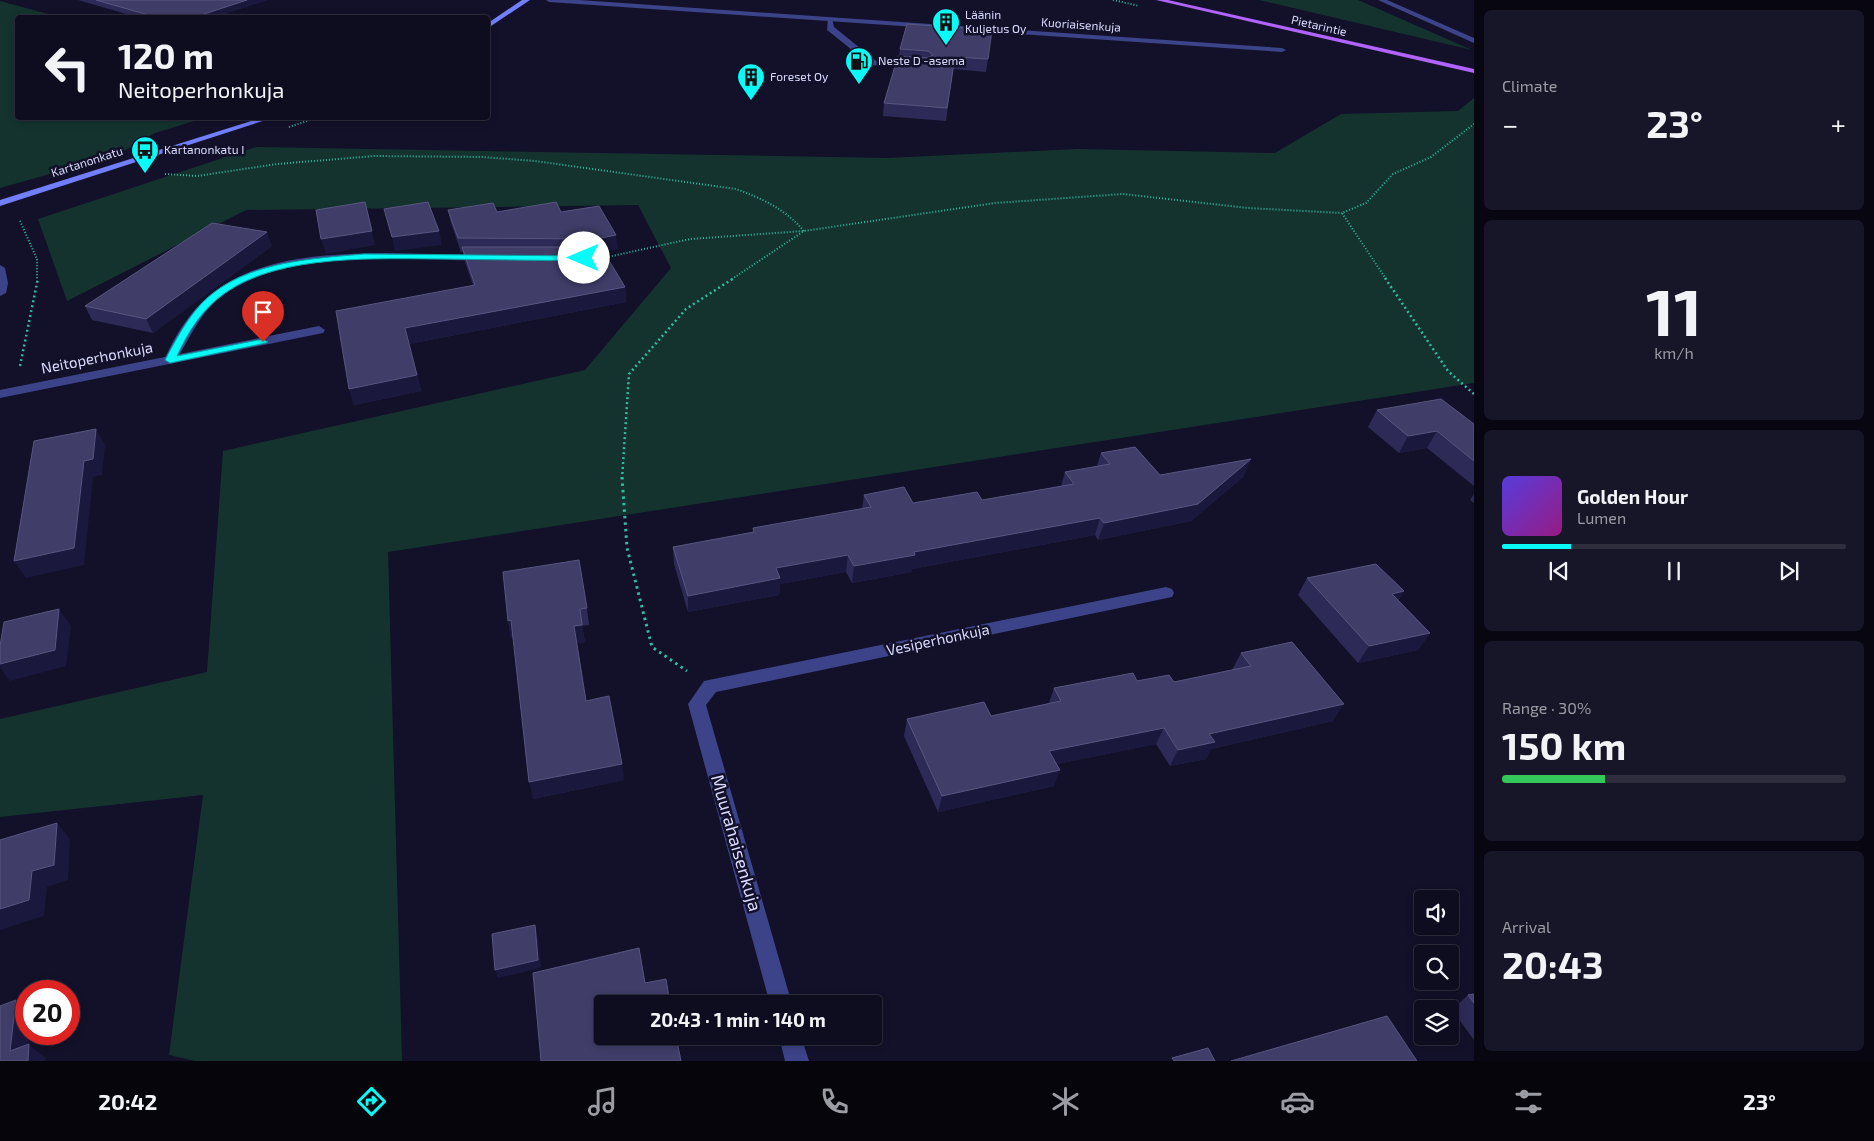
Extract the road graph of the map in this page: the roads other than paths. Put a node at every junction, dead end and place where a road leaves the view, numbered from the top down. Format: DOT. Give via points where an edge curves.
graph roads {
  1 [pos="527,0"];
  2 [pos="549,0"];
  3 [pos="1159,0"];
  4 [pos="1381,0"];
  5 [pos="830,19"];
  6 [pos="490,25"];
  7 [pos="1474,41"];
  8 [pos="1282,50"];
  9 [pos="926,67"];
  10 [pos="1474,71"];
  11 [pos="262,120"];
  12 [pos="0,203"];
  13 [pos="499,258"];
  14 [pos="0,268"];
  15 [pos="0,293"];
  16 [pos="319,330"];
  17 [pos="170,360"];
  18 [pos="0,394"];
  19 [pos="1166,594"];
  20 [pos="710,686"];
  21 [pos="778,995"];
  22 [pos="793,1045"];
  23 [pos="797,1061"];
  1 -- 6 [label="main road"];
  2 -- 5 [label="street, Kuoriaisenkuja"];
  3 -- 10 [label="main road, Pietarintie"];
  4 -- 7 [label="street"];
  5 -- 8 [label="street, Kuoriaisenkuja"];
  5 -- 9 [label="street" via="830,28 874,63"];
  11 -- 12 [label="main road, Kartanonkatu"];
  13 -- 17 [label="street" via="364,256 275,268 246,278 216,296 199,312"];
  14 -- 15 [label="street"];
  16 -- 17 [label="street, Neitoperhonkuja"];
  17 -- 18 [label="street, Neitoperhonkuja"];
  19 -- 20 [label="street, Vesiperhonkuja"];
  20 -- 21 [label="street, Muurahaisenkuja" via="697,704"];
  22 -- 23 [label="street"];
}
